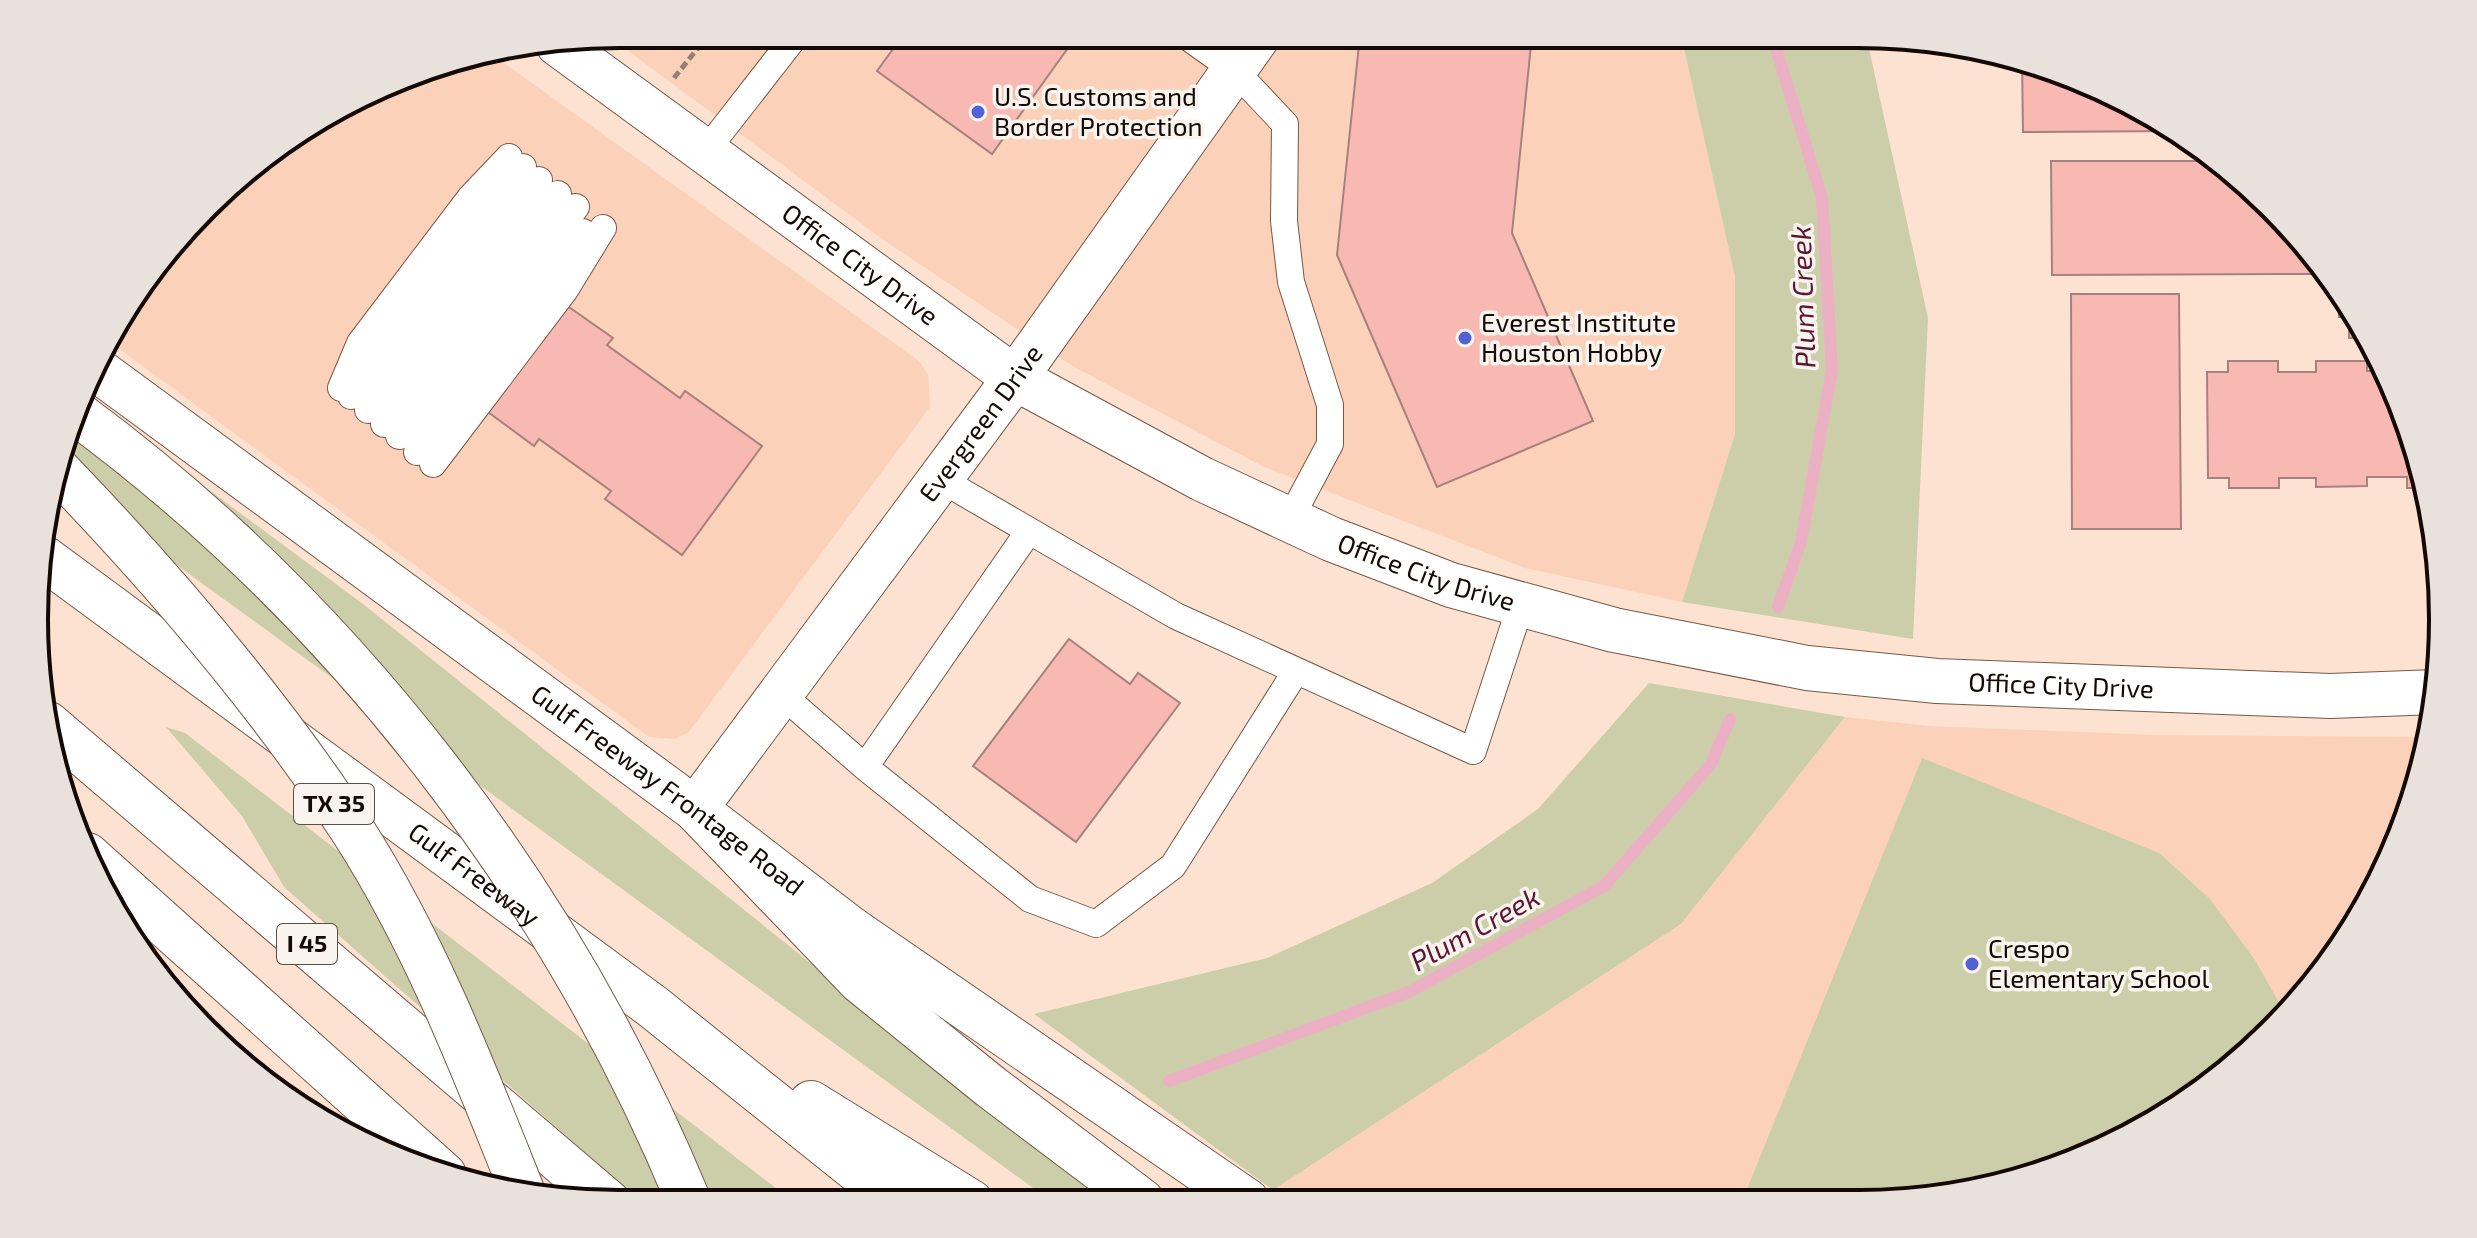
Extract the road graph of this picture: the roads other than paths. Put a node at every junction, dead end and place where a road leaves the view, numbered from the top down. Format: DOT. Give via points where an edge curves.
graph roads {
  1 [pos="786,48"];
  2 [pos="1203,48"];
  3 [pos="1250,48"];
  4 [pos="567,51"];
  5 [pos="1234,70"];
  6 [pos="705,152"];
  7 [pos="557,193"];
  8 [pos="103,374"];
  9 [pos="1015,378"];
  10 [pos="84,419"];
  11 [pos="385,424"];
  12 [pos="66,478"];
  13 [pos="940,479"];
  14 [pos="1290,519"];
  15 [pos="1029,531"];
  16 [pos="51,563"];
  17 [pos="1521,604"];
  18 [pos="1296,671"];
  19 [pos="2424,692"];
  20 [pos="781,694"];
  21 [pos="60,734"];
  22 [pos="865,767"];
  23 [pos="695,809"];
  24 [pos="108,874"];
  25 [pos="652,1006"];
  26 [pos="422,1155"];
  27 [pos="518,1181"];
  28 [pos="594,1189"];
  29 [pos="684,1190"];
  30 [pos="882,1190"];
  31 [pos="951,1190"];
  32 [pos="1127,1190"];
  33 [pos="1231,1190"];
  1 -- 6 [label="lane"];
  2 -- 5 [label="lane"];
  3 -- 5 [label="main road, Evergreen Drive"];
  4 -- 6 [label="main road, Office City Drive"];
  5 -- 9 [label="main road, Evergreen Drive"];
  5 -- 14 [label="lane" via="1285,124 1284,221 1291,282 1330,405 1330,444"];
  6 -- 9 [label="main road, Office City Drive"];
  7 -- 11 [label="lane"];
  7 -- 11 [label="lane"];
  7 -- 11 [label="lane"];
  8 -- 23 [label="main road, Gulf Freeway Frontage Road"];
  9 -- 13 [label="main road, Evergreen Drive"];
  9 -- 14 [label="main road, Office City Drive" via="1202,479"];
  10 -- 29 [label="main road, bridge" via="217,529 330,639 399,721 530,898 627,1066"];
  12 -- 27 [label="main road, TX 35, bridge" via="126,540 246,682 354,834 438,990"];
  13 -- 15 [label="lane"];
  13 -- 20 [label="main road, Evergreen Drive"];
  14 -- 17 [label="main road, Office City Drive" via="1451,585"];
  15 -- 18 [label="lane" via="1176,616"];
  15 -- 22 [label="lane"];
  16 -- 25 [label="main road, Gulf Freeway"];
  17 -- 18 [label="lane" via="1473,751"];
  17 -- 19 [label="main road, Office City Drive" via="1614,630 1792,665 1908,678 2330,696"];
  18 -- 22 [label="lane" via="1173,866 1096,924 1030,899"];
  20 -- 22 [label="lane"];
  20 -- 23 [label="main road, Evergreen Drive"];
  21 -- 28 [label="main road, I 45"];
  23 -- 32 [label="main road" via="860,981"];
  23 -- 33 [label="main road, Gulf Freeway Frontage Road" via="851,929"];
  24 -- 26 [label="main road"];
  25 -- 30 [label="main road, Gulf Freeway"];
  25 -- 31 [label="main road"];
}
